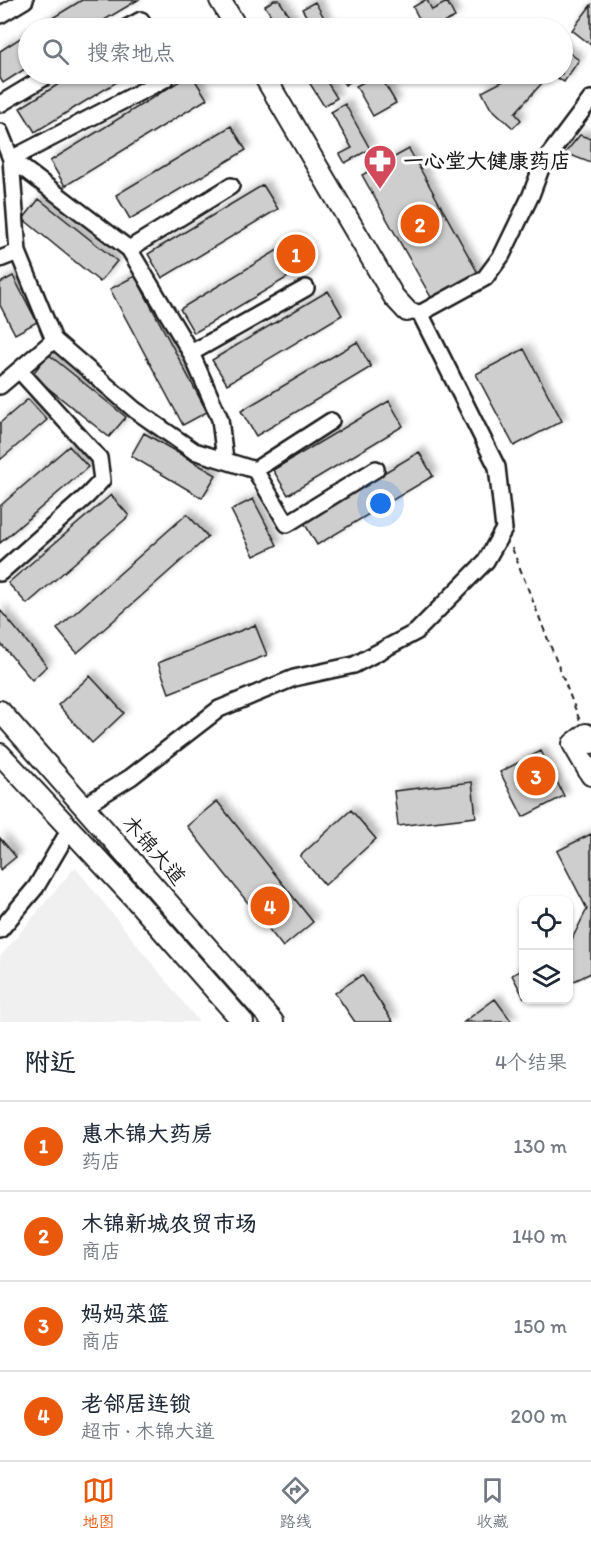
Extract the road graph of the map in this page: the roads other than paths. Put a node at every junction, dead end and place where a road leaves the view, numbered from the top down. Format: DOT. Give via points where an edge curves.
graph roads {
  1 [pos="25,0"];
  2 [pos="220,0"];
  3 [pos="0,15"];
  4 [pos="231,18"];
  5 [pos="33,84"];
  6 [pos="155,84"];
  7 [pos="269,84"];
  8 [pos="591,99"];
  9 [pos="0,104"];
  10 [pos="0,132"];
  11 [pos="5,161"];
  12 [pos="231,186"];
  13 [pos="129,249"];
  14 [pos="18,252"];
  15 [pos="0,259"];
  16 [pos="306,288"];
  17 [pos="413,312"];
  18 [pos="54,340"];
  19 [pos="191,353"];
  20 [pos="19,370"];
  21 [pos="0,386"];
  22 [pos="331,421"];
  23 [pos="225,460"];
  24 [pos="376,469"];
  25 [pos="255,470"];
  26 [pos="0,573"];
  27 [pos="0,711"];
  28 [pos="589,739"];
  29 [pos="0,754"];
  30 [pos="591,775"];
  31 [pos="84,806"];
  32 [pos="70,829"];
  33 [pos="0,930"];
  34 [pos="243,1022"];
  35 [pos="273,1022"];
  1 -- 3 [label="street"];
  2 -- 4 [label="street"];
  5 -- 9 [label="street"];
  6 -- 11 [label="street"];
  7 -- 17 [label="street" via="394,297"];
  8 -- 17 [label="street" via="543,163 502,255 485,278"];
  10 -- 11 [label="street"];
  11 -- 13 [label="street"];
  11 -- 14 [label="street"];
  12 -- 13 [label="street"];
  13 -- 19 [label="street"];
  14 -- 15 [label="street"];
  14 -- 18 [label="street"];
  16 -- 19 [label="street"];
  17 -- 31 [label="street" via="497,467 504,529 486,561 416,632 354,665 294,678 219,709 131,777"];
  18 -- 20 [label="street"];
  18 -- 23 [label="street" via="135,410 194,451"];
  19 -- 23 [label="street" via="219,419"];
  20 -- 21 [label="street"];
  20 -- 26 [label="street" via="99,458 102,480"];
  22 -- 25 [label="street"];
  23 -- 25 [label="street"];
  24 -- 25 [label="street" via="287,524"];
  27 -- 31 [label="street, 木锦大道"];
  28 -- 30 [label="street" via="573,744"];
  29 -- 32 [label="street"];
  31 -- 35 [label="street, 木锦大道"];
  32 -- 33 [label="street" via="36,887"];
  32 -- 34 [label="street"];
}
